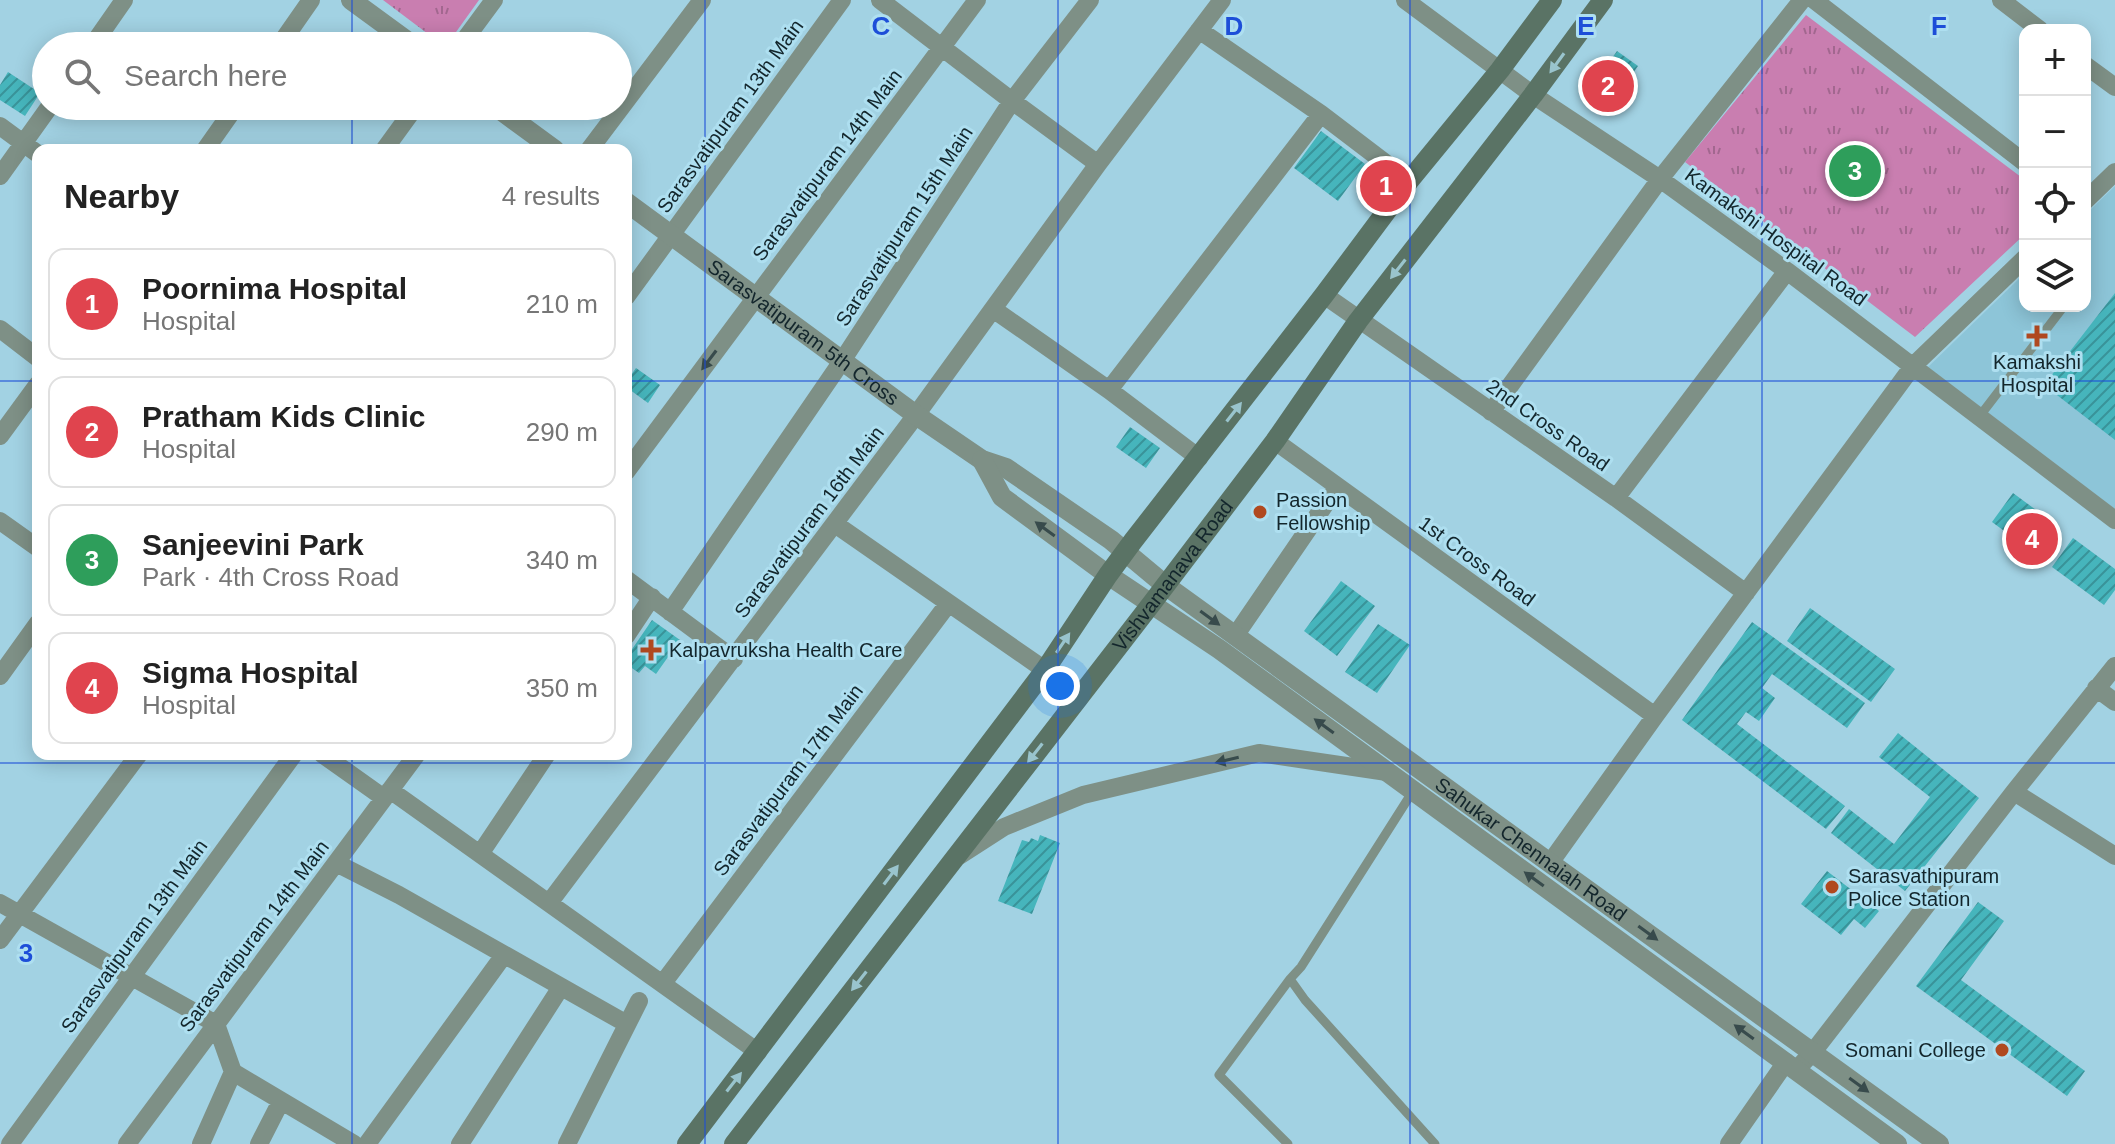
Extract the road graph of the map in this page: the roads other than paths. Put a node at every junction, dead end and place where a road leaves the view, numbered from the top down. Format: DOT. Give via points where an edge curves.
graph roads {
  1 [pos="124,0"];
  2 [pos="311,0"];
  3 [pos="351,0"];
  4 [pos="494,0"];
  5 [pos="702,0"];
  6 [pos="842,0"];
  7 [pos="880,0"];
  8 [pos="977,0"];
  9 [pos="1090,0"];
  10 [pos="1222,0"];
  11 [pos="1405,0"];
  12 [pos="1552,0"];
  13 [pos="1603,0"];
  14 [pos="1802,0"];
  15 [pos="1814,0"];
  16 [pos="2001,0"];
  17 [pos="2032,24"];
  18 [pos="1199,30"];
  19 [pos="102,32"];
  20 [pos="289,32"];
  21 [pos="395,32"];
  22 [pos="470,32"];
  23 [pos="942,47"];
  24 [pos="2091,69"];
  25 [pos="1500,70"];
  26 [pos="2115,87"];
  27 [pos="632,93"];
  28 [pos="1533,95"];
  29 [pos="1012,101"];
  30 [pos="1321,114"];
  31 [pos="44,120"];
  32 [pos="226,120"];
  33 [pos="406,120"];
  34 [pos="514,120"];
  35 [pos="612,120"];
  36 [pos="0,126"];
  37 [pos="33,144"];
  38 [pos="209,144"];
  39 [pos="388,144"];
  40 [pos="547,144"];
  41 [pos="594,144"];
  42 [pos="31,149"];
  43 [pos="2019,158"];
  44 [pos="1098,164"];
  45 [pos="2115,172"];
  46 [pos="0,176"];
  47 [pos="1660,179"];
  48 [pos="1409,181"];
  49 [pos="2091,195"];
  50 [pos="632,206"];
  51 [pos="671,235"];
  52 [pos="2019,264"];
  53 [pos="1787,271"];
  54 [pos="632,289"];
  55 [pos="1324,295"];
  56 [pos="755,298"];
  57 [pos="993,309"];
  58 [pos="2059,312"];
  59 [pos="1358,321"];
  60 [pos="0,329"];
  61 [pos="32,353"];
  62 [pos="842,361"];
  63 [pos="1913,366"];
  64 [pos="1109,390"];
  65 [pos="32,392"];
  66 [pos="1491,412"];
  67 [pos="916,415"];
  68 [pos="1979,417"];
  69 [pos="0,436"];
  70 [pos="1275,441"];
  71 [pos="1199,458"];
  72 [pos="982,460"];
  73 [pos="632,464"];
  74 [pos="1337,487"];
  75 [pos="1616,498"];
  76 [pos="2115,520"];
  77 [pos="0,521"];
  78 [pos="835,524"];
  79 [pos="32,544"];
  80 [pos="1125,554"];
  81 [pos="1108,575"];
  82 [pos="632,583"];
  83 [pos="1165,585"];
  84 [pos="1746,593"];
  85 [pos="652,597"];
  86 [pos="1152,603"];
  87 [pos="948,604"];
  88 [pos="670,612"];
  89 [pos="632,627"];
  90 [pos="32,631"];
  91 [pos="1235,636"];
  92 [pos="734,659"];
  93 [pos="2115,666"];
  94 [pos="1045,670"];
  95 [pos="0,676"];
  96 [pos="2096,688"];
  97 [pos="2115,702"];
  98 [pos="1655,716"];
  99 [pos="134,760"];
  100 [pos="290,760"];
  101 [pos="332,760"];
  102 [pos="412,760"];
  103 [pos="543,760"];
  104 [pos="1387,772"];
  105 [pos="1413,791"];
  106 [pos="2014,792"];
  107 [pos="387,794"];
  108 [pos="480,854"];
  109 [pos="2115,856"];
  110 [pos="951,861"];
  111 [pos="336,863"];
  112 [pos="1550,863"];
  113 [pos="0,903"];
  114 [pos="549,903"];
  115 [pos="19,914"];
  116 [pos="0,940"];
  117 [pos="504,955"];
  118 [pos="133,976"];
  119 [pos="1290,979"];
  120 [pos="663,983"];
  121 [pos="561,987"];
  122 [pos="639,1001"];
  123 [pos="216,1024"];
  124 [pos="627,1024"];
  125 [pos="758,1052"];
  126 [pos="1813,1052"];
  127 [pos="1791,1066"];
  128 [pos="233,1072"];
  129 [pos="281,1101"];
  130 [pos="10,1144"];
  131 [pos="127,1144"];
  132 [pos="201,1144"];
  133 [pos="259,1144"];
  134 [pos="354,1144"];
  135 [pos="367,1144"];
  136 [pos="460,1144"];
  137 [pos="567,1144"];
  138 [pos="687,1144"];
  139 [pos="734,1144"];
  140 [pos="1288,1144"];
  141 [pos="1435,1144"];
  142 [pos="1729,1144"];
  143 [pos="1897,1144"];
  144 [pos="1939,1144"];
  1 -- 19 [label="street"];
  2 -- 20 [label="street"];
  3 -- 21 [label="street"];
  4 -- 22 [label="street"];
  5 -- 27 [label="street"];
  6 -- 51 [label="street, Sarasvatipuram 13th Main"];
  7 -- 23 [label="street"];
  8 -- 23 [label="street, Sarasvatipuram 14th Main"];
  9 -- 29 [label="street, Sarasvatipuram 15th Main"];
  10 -- 18 [label="street, Sarasvatipuram 16th Main"];
  11 -- 25 [label="street, Kamakshi Hospital Road"];
  12 -- 25 [label="main road"];
  13 -- 28 [label="main road, Vishvamanava Road, one-way"];
  14 -- 47 [label="street"];
  15 -- 43 [label="street"];
  16 -- 17 [label="street"];
  18 -- 30 [label="street"];
  18 -- 44 [label="street, Sarasvatipuram 16th Main"];
  23 -- 29 [label="street"];
  23 -- 56 [label="street, Sarasvatipuram 14th Main"];
  24 -- 26 [label="street"];
  25 -- 28 [label="street, Kamakshi Hospital Road"];
  25 -- 48 [label="main road"];
  28 -- 47 [label="street, Kamakshi Hospital Road"];
  28 -- 59 [label="main road, Vishvamanava Road, one-way"];
  29 -- 44 [label="street"];
  29 -- 62 [label="street, Sarasvatipuram 15th Main"];
  30 -- 48 [label="street"];
  30 -- 64 [label="street"];
  31 -- 37 [label="street"];
  32 -- 38 [label="street"];
  33 -- 39 [label="street"];
  34 -- 40 [label="street"];
  35 -- 41 [label="street"];
  36 -- 42 [label="street"];
  42 -- 46 [label="street"];
  44 -- 57 [label="street, Sarasvatipuram 16th Main"];
  45 -- 49 [label="street"];
  47 -- 53 [label="street, Kamakshi Hospital Road"];
  47 -- 66 [label="street"];
  48 -- 55 [label="main road"];
  50 -- 51 [label="street, Sarasvatipuram 5th Cross"];
  51 -- 54 [label="street, Sarasvatipuram 13th Main"];
  51 -- 56 [label="street, Sarasvatipuram 5th Cross"];
  52 -- 63 [label="street"];
  53 -- 63 [label="street, Kamakshi Hospital Road"];
  53 -- 75 [label="street"];
  55 -- 59 [label="street, 2nd Cross Road"];
  71 -- 55 [label="main road, one-way"];
  56 -- 62 [label="street, Sarasvatipuram 5th Cross"];
  56 -- 73 [label="street, Sarasvatipuram 14th Main, one-way"];
  57 -- 64 [label="street"];
  57 -- 67 [label="street, Sarasvatipuram 16th Main"];
  58 -- 68 [label="lane"];
  59 -- 66 [label="street, 2nd Cross Road"];
  59 -- 70 [label="main road, Vishvamanava Road"];
  60 -- 61 [label="street"];
  62 -- 67 [label="street, Sarasvatipuram 5th Cross"];
  62 -- 88 [label="street, Sarasvatipuram 15th Main"];
  63 -- 68 [label="street, Kamakshi Hospital Road"];
  63 -- 84 [label="street"];
  64 -- 71 [label="street"];
  65 -- 69 [label="street"];
  66 -- 75 [label="street, 2nd Cross Road"];
  67 -- 72 [label="street, Sarasvatipuram 5th Cross"];
  67 -- 78 [label="street, Sarasvatipuram 16th Main"];
  68 -- 76 [label="street, Kamakshi Hospital Road"];
  70 -- 74 [label="street, 1st Cross Road"];
  70 -- 83 [label="main road, Vishvamanava Road"];
  71 -- 80 [label="main road"];
  72 -- 80 [label="street, Sarasvatipuram 5th Cross" via="1006,468"];
  81 -- 72 [label="street, Sarasvatipuram 5th Cross, one-way" via="1002,497"];
  74 -- 91 [label="street"];
  74 -- 98 [label="street, 1st Cross Road"];
  75 -- 84 [label="street, 2nd Cross Road"];
  77 -- 79 [label="street"];
  78 -- 87 [label="street"];
  78 -- 92 [label="street, Sarasvatipuram 16th Main"];
  80 -- 81 [label="main road"];
  80 -- 83 [label="street, Sahukar Chennaiah Road"];
  81 -- 86 [label="street, Sahukar Chennaiah Road"];
  94 -- 81 [label="main road, one-way"];
  82 -- 85 [label="street"];
  83 -- 86 [label="main road, Vishvamanava Road"];
  83 -- 91 [label="street, Sahukar Chennaiah Road, one-way"];
  84 -- 98 [label="street"];
  85 -- 88 [label="street"];
  85 -- 89 [label="street"];
  104 -- 86 [label="street, Sahukar Chennaiah Road, one-way"];
  86 -- 110 [label="main road, Vishvamanava Road, one-way"];
  87 -- 94 [label="street"];
  87 -- 120 [label="street, Sarasvatipuram 17th Main"];
  88 -- 92 [label="street"];
  90 -- 95 [label="street"];
  91 -- 112 [label="street, Sahukar Chennaiah Road"];
  92 -- 114 [label="street, Sarasvatipuram 16th Main"];
  93 -- 96 [label="street"];
  125 -- 94 [label="main road, one-way"];
  96 -- 97 [label="street"];
  96 -- 106 [label="street"];
  98 -- 112 [label="street"];
  99 -- 115 [label="street"];
  100 -- 118 [label="street, Sarasvatipuram 13th Main"];
  101 -- 107 [label="street"];
  102 -- 107 [label="street, Sarasvatipuram 14th Main"];
  103 -- 108 [label="street"];
  104 -- 105 [label="street, Sahukar Chennaiah Road"];
  104 -- 110 [label="street, one-way" via="1259,753 1083,795 1004,827"];
  105 -- 119 [label="lane"];
  127 -- 105 [label="street, Sahukar Chennaiah Road, one-way"];
  106 -- 109 [label="street"];
  106 -- 126 [label="street"];
  107 -- 108 [label="street"];
  107 -- 111 [label="street, Sarasvatipuram 14th Main"];
  108 -- 114 [label="street"];
  110 -- 139 [label="main road, Vishvamanava Road, one-way"];
  111 -- 117 [label="street"];
  111 -- 123 [label="street, Sarasvatipuram 14th Main"];
  112 -- 126 [label="street, Sahukar Chennaiah Road, one-way"];
  113 -- 115 [label="street"];
  114 -- 120 [label="street"];
  115 -- 116 [label="street"];
  115 -- 118 [label="street"];
  117 -- 121 [label="street"];
  117 -- 135 [label="street"];
  118 -- 123 [label="street"];
  118 -- 130 [label="street, Sarasvatipuram 13th Main"];
  119 -- 140 [label="lane" via="1219,1075"];
  119 -- 141 [label="lane"];
  120 -- 125 [label="street"];
  121 -- 124 [label="street"];
  121 -- 136 [label="street"];
  122 -- 124 [label="street"];
  123 -- 128 [label="street"];
  123 -- 131 [label="street, Sarasvatipuram 14th Main"];
  124 -- 137 [label="street"];
  138 -- 125 [label="main road, one-way"];
  126 -- 127 [label="street"];
  126 -- 144 [label="street, Sahukar Chennaiah Road, one-way"];
  127 -- 142 [label="street"];
  127 -- 143 [label="street, Sahukar Chennaiah Road"];
  128 -- 129 [label="street"];
  128 -- 132 [label="street"];
  129 -- 133 [label="street"];
  129 -- 134 [label="street"];
}
